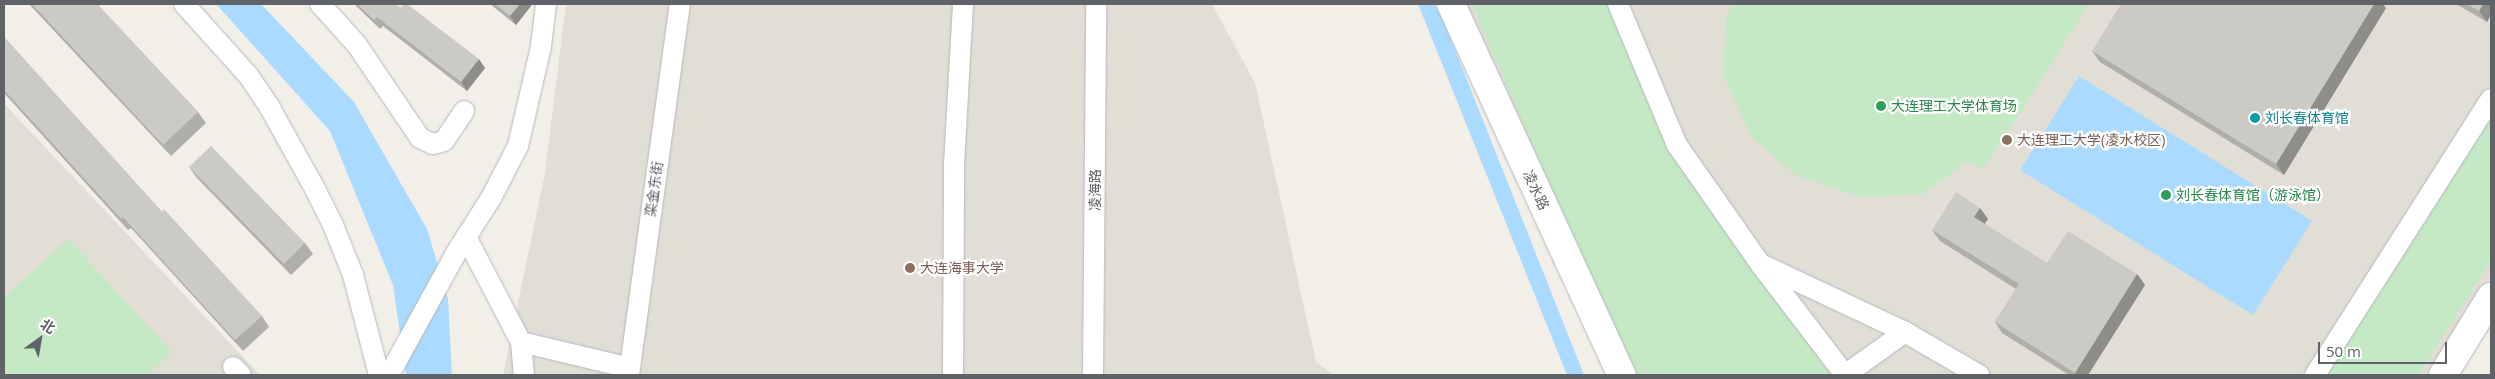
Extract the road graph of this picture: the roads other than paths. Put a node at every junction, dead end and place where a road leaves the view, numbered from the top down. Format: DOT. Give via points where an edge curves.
graph roads {
  1 [pos="184,4"];
  2 [pos="320,4"];
  3 [pos="546,4"];
  4 [pos="680,4"];
  5 [pos="963,4"];
  6 [pos="1096,4"];
  7 [pos="1451,4"];
  8 [pos="1618,4"];
  9 [pos="2491,98"];
  10 [pos="464,111"];
  11 [pos="461,245"];
  12 [pos="1762,265"];
  13 [pos="2491,297"];
  14 [pos="1905,332"];
  15 [pos="521,342"];
  16 [pos="629,372"];
  17 [pos="379,375"];
  18 [pos="390,375"];
  19 [pos="524,375"];
  20 [pos="953,375"];
  21 [pos="1093,375"];
  22 [pos="1622,375"];
  23 [pos="1845,375"];
  24 [pos="1979,375"];
  25 [pos="2316,375"];
  26 [pos="2443,375"];
  1 -- 17 [label="street" via="248,75 314,187 333,225 352,276"];
  2 -- 10 [label="street" via="357,45 420,138 432,144 444,141"];
  3 -- 11 [label="street" via="541,46 518,146 491,198"];
  4 -- 16 [label="street, 栾金东街"];
  5 -- 20 [label="street" via="954,165"];
  6 -- 21 [label="street, 凌海路"];
  7 -- 22 [label="main road, 凌水路"];
  8 -- 12 [label="street" via="1678,145"];
  9 -- 25 [label="street"];
  11 -- 15 [label="street"];
  11 -- 18 [label="street"];
  12 -- 14 [label="street"];
  12 -- 23 [label="street"];
  13 -- 26 [label="main road"];
  14 -- 23 [label="street"];
  14 -- 24 [label="street"];
  15 -- 16 [label="street"];
  15 -- 19 [label="street"];
}
